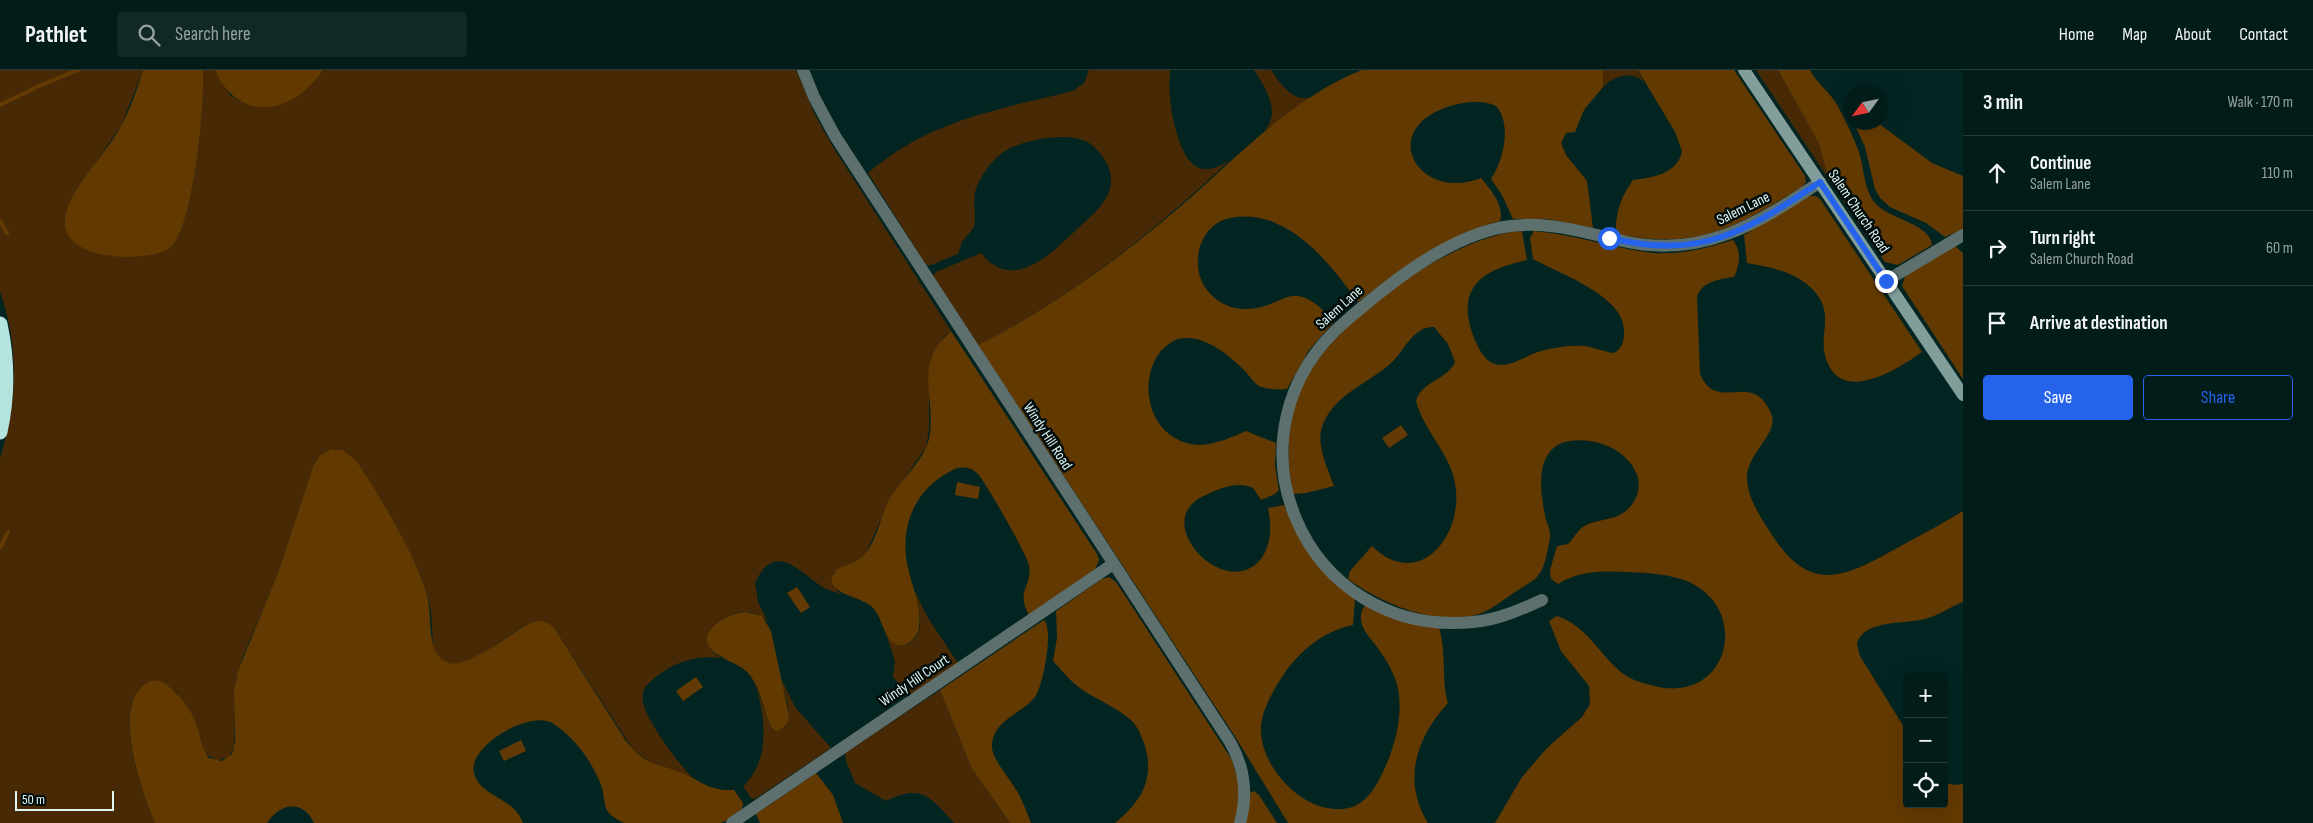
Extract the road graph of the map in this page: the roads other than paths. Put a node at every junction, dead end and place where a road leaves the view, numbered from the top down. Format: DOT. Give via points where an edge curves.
graph roads {
  1 [pos="803,70"];
  2 [pos="1744,70"];
  3 [pos="1820,182"];
  4 [pos="1963,235"];
  5 [pos="1886,281"];
  6 [pos="0,324"];
  7 [pos="1963,395"];
  8 [pos="0,432"];
  9 [pos="1112,564"];
  10 [pos="1542,600"];
  11 [pos="732,823"];
  12 [pos="1240,823"];
  1 -- 9 [label="street, Windy Hill Road" via="835,136"];
  2 -- 3 [label="street, Salem Church Road"];
  3 -- 5 [label="street, Salem Church Road"];
  3 -- 10 [label="street, Salem Lane" via="1735,232 1682,246 1647,246 1546,225 1508,226 1482,232 1445,249 1395,281 1338,327 1314,354 1287,409 1281,465 1287,496 1298,523 1330,570 1372,602 1398,613 1431,621 1481,621"];
  4 -- 5 [label="street"];
  5 -- 7 [label="street, Salem Church Road"];
  6 -- 8 [label="highway" via="7,383"];
  9 -- 11 [label="street, Windy Hill Court"];
  9 -- 12 [label="street, Windy Hill Road" via="1236,753 1245,784"];
}
